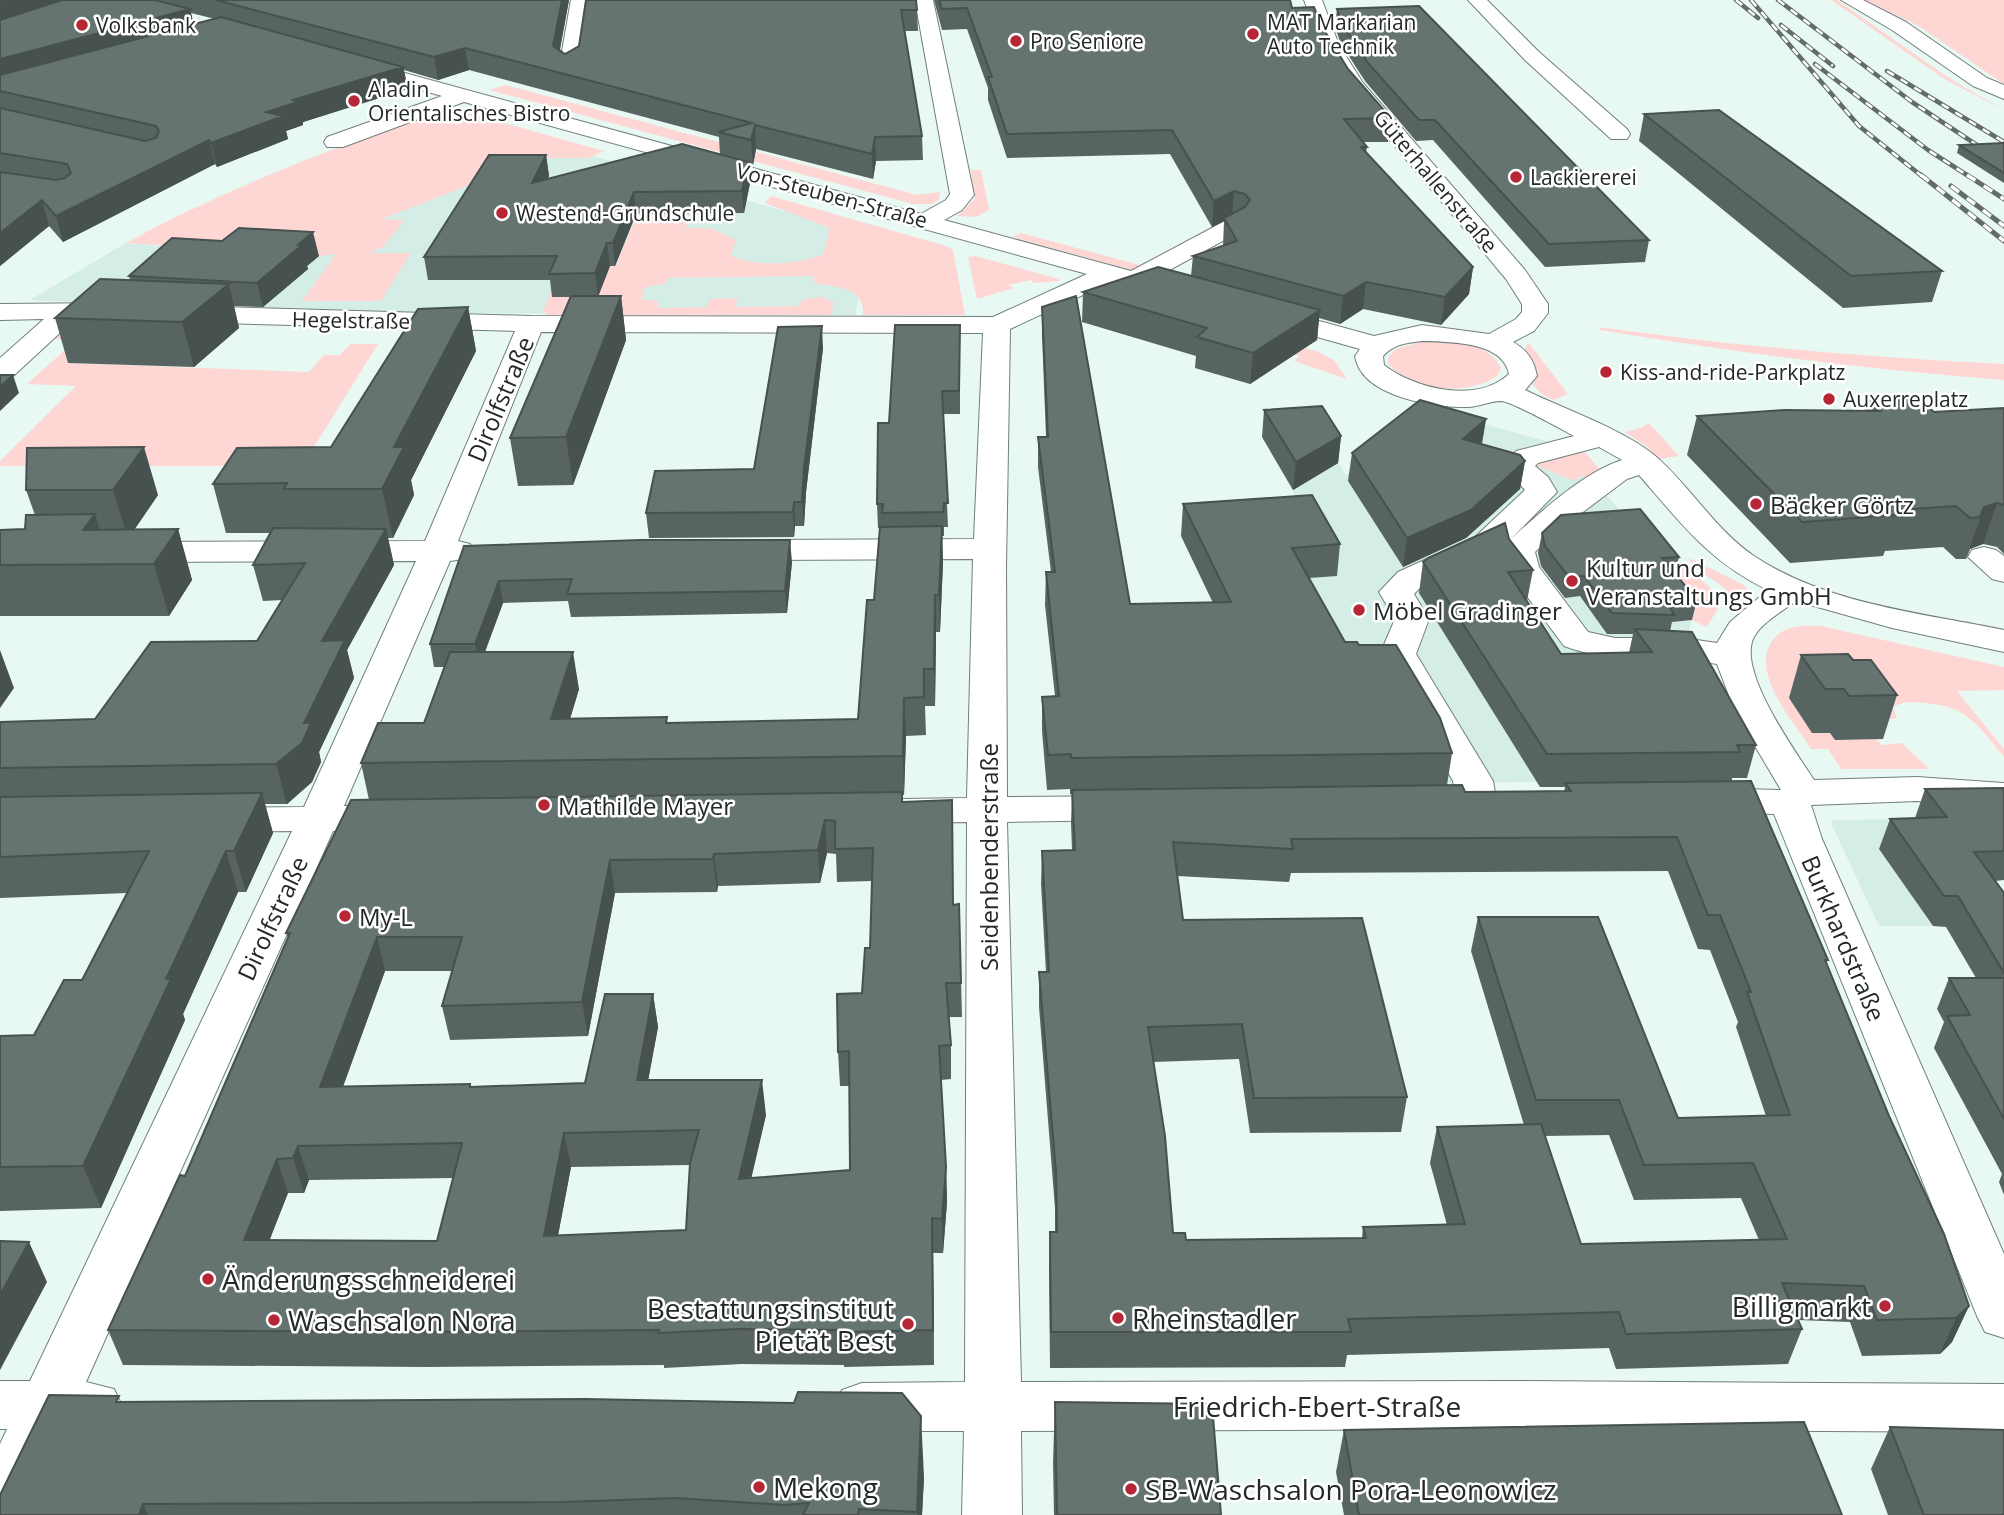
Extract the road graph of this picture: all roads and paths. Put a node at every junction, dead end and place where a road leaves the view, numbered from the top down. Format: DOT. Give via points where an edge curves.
graph roads {
  1 [pos="580,0"];
  2 [pos="924,0"];
  3 [pos="1312,0"];
  4 [pos="1477,0"];
  5 [pos="1850,0"];
  6 [pos="332,59"];
  7 [pos="569,68"];
  8 [pos="2004,93"];
  9 [pos="463,95"];
  10 [pos="1619,134"];
  11 [pos="335,142"];
  12 [pos="925,221"];
  13 [pos="1233,226"];
  14 [pos="1123,276"];
  15 [pos="1162,287"];
  16 [pos="35,289"];
  17 [pos="1243,308"];
  18 [pos="0,311"];
  19 [pos="68,312"];
  20 [pos="1008,320"];
  21 [pos="531,324"];
  22 [pos="1492,343"];
  23 [pos="1378,345"];
  24 [pos="0,373"];
  25 [pos="1504,391"];
  26 [pos="1604,437"];
  27 [pos="1645,464"];
  28 [pos="989,549"];
  29 [pos="713,550"];
  30 [pos="437,551"];
  31 [pos="492,551"];
  32 [pos="105,552"];
  33 [pos="1791,589"];
  34 [pos="2004,641"];
  35 [pos="1731,656"];
  36 [pos="2004,795"];
  37 [pos="1796,797"];
  38 [pos="1672,800"];
  39 [pos="1519,803"];
  40 [pos="1435,804"];
  41 [pos="1477,804"];
  42 [pos="1155,807"];
  43 [pos="987,810"];
  44 [pos="862,811"];
  45 [pos="429,818"];
  46 [pos="180,820"];
  47 [pos="318,820"];
  48 [pos="2004,1316"];
  49 [pos="24,1405"];
  50 [pos="144,1406"];
  51 [pos="994,1406"];
  52 [pos="807,1407"];
  53 [pos="2004,1408"];
  54 [pos="0,1507"];
  55 [pos="992,1515"];
  1 -- 7 [label="street"];
  2 -- 12 [label="street" via="962,195 954,205"];
  3 -- 22 [label="street, Güterhallenstraße" via="1355,86 1516,275 1535,304 1535,313 1525,324"];
  4 -- 10 [label="street"];
  5 -- 8 [label="street"];
  6 -- 9 [label="street, Von-Steuben-Straße"];
  9 -- 11 [label="street"];
  9 -- 12 [label="street, Von-Steuben-Straße"];
  12 -- 14 [label="street, Von-Steuben-Straße"];
  13 -- 14 [label="street"];
  14 -- 15 [label="street, Von-Steuben-Straße"];
  14 -- 20 [label="street"];
  16 -- 18 [label="street"];
  17 -- 23 [label="street"];
  18 -- 19 [label="street, Hegelstraße"];
  19 -- 21 [label="street, Hegelstraße"];
  19 -- 24 [label="street"];
  20 -- 21 [label="street, Hegelstraße"];
  20 -- 28 [label="street, Seidenbenderstraße"];
  21 -- 30 [label="street, Dirolfstraße"];
  22 -- 23 [label="street" via="1422,333"];
  22 -- 25 [label="street" via="1511,353 1524,370 1520,381"];
  23 -- 25 [label="street" via="1369,356 1371,368 1407,390 1459,397"];
  25 -- 26 [label="street"];
  26 -- 27 [label="street"];
  26 -- 41 [label="street" via="1520,462 1521,470 1539,483 1541,492 1487,544 1410,579 1396,592 1412,620 1398,654 1473,781"];
  27 -- 33 [label="street" via="1728,554"];
  27 -- 35 [label="street" via="1616,472 1544,526 1518,550 1523,568 1576,639 1587,644"];
  28 -- 29 [label="street"];
  28 -- 43 [label="street, Seidenbenderstraße"];
  30 -- 31 [label="street"];
  30 -- 32 [label="street"];
  30 -- 47 [label="street, Dirolfstraße"];
  33 -- 34 [label="street"];
  33 -- 35 [label="street" via="1745,627"];
  35 -- 37 [label="street, Burkhardstraße" via="1740,686"];
  36 -- 37 [label="street" via="1917,789"];
  37 -- 38 [label="street"];
  37 -- 48 [label="street, Burkhardstraße" via="1823,888"];
  39 -- 41 [label="street"];
  40 -- 41 [label="street"];
  42 -- 43 [label="street"];
  43 -- 44 [label="street"];
  43 -- 51 [label="street, Seidenbenderstraße"];
  45 -- 47 [label="street"];
  46 -- 47 [label="street"];
  47 -- 49 [label="street, Dirolfstraße"];
  49 -- 50 [label="street"];
  49 -- 54 [label="street, Dirolfstraße"];
  51 -- 52 [label="street, Friedrich-Ebert-Straße"];
  51 -- 53 [label="street, Friedrich-Ebert-Straße"];
  51 -- 55 [label="street, Seidenbenderstraße"];
}
